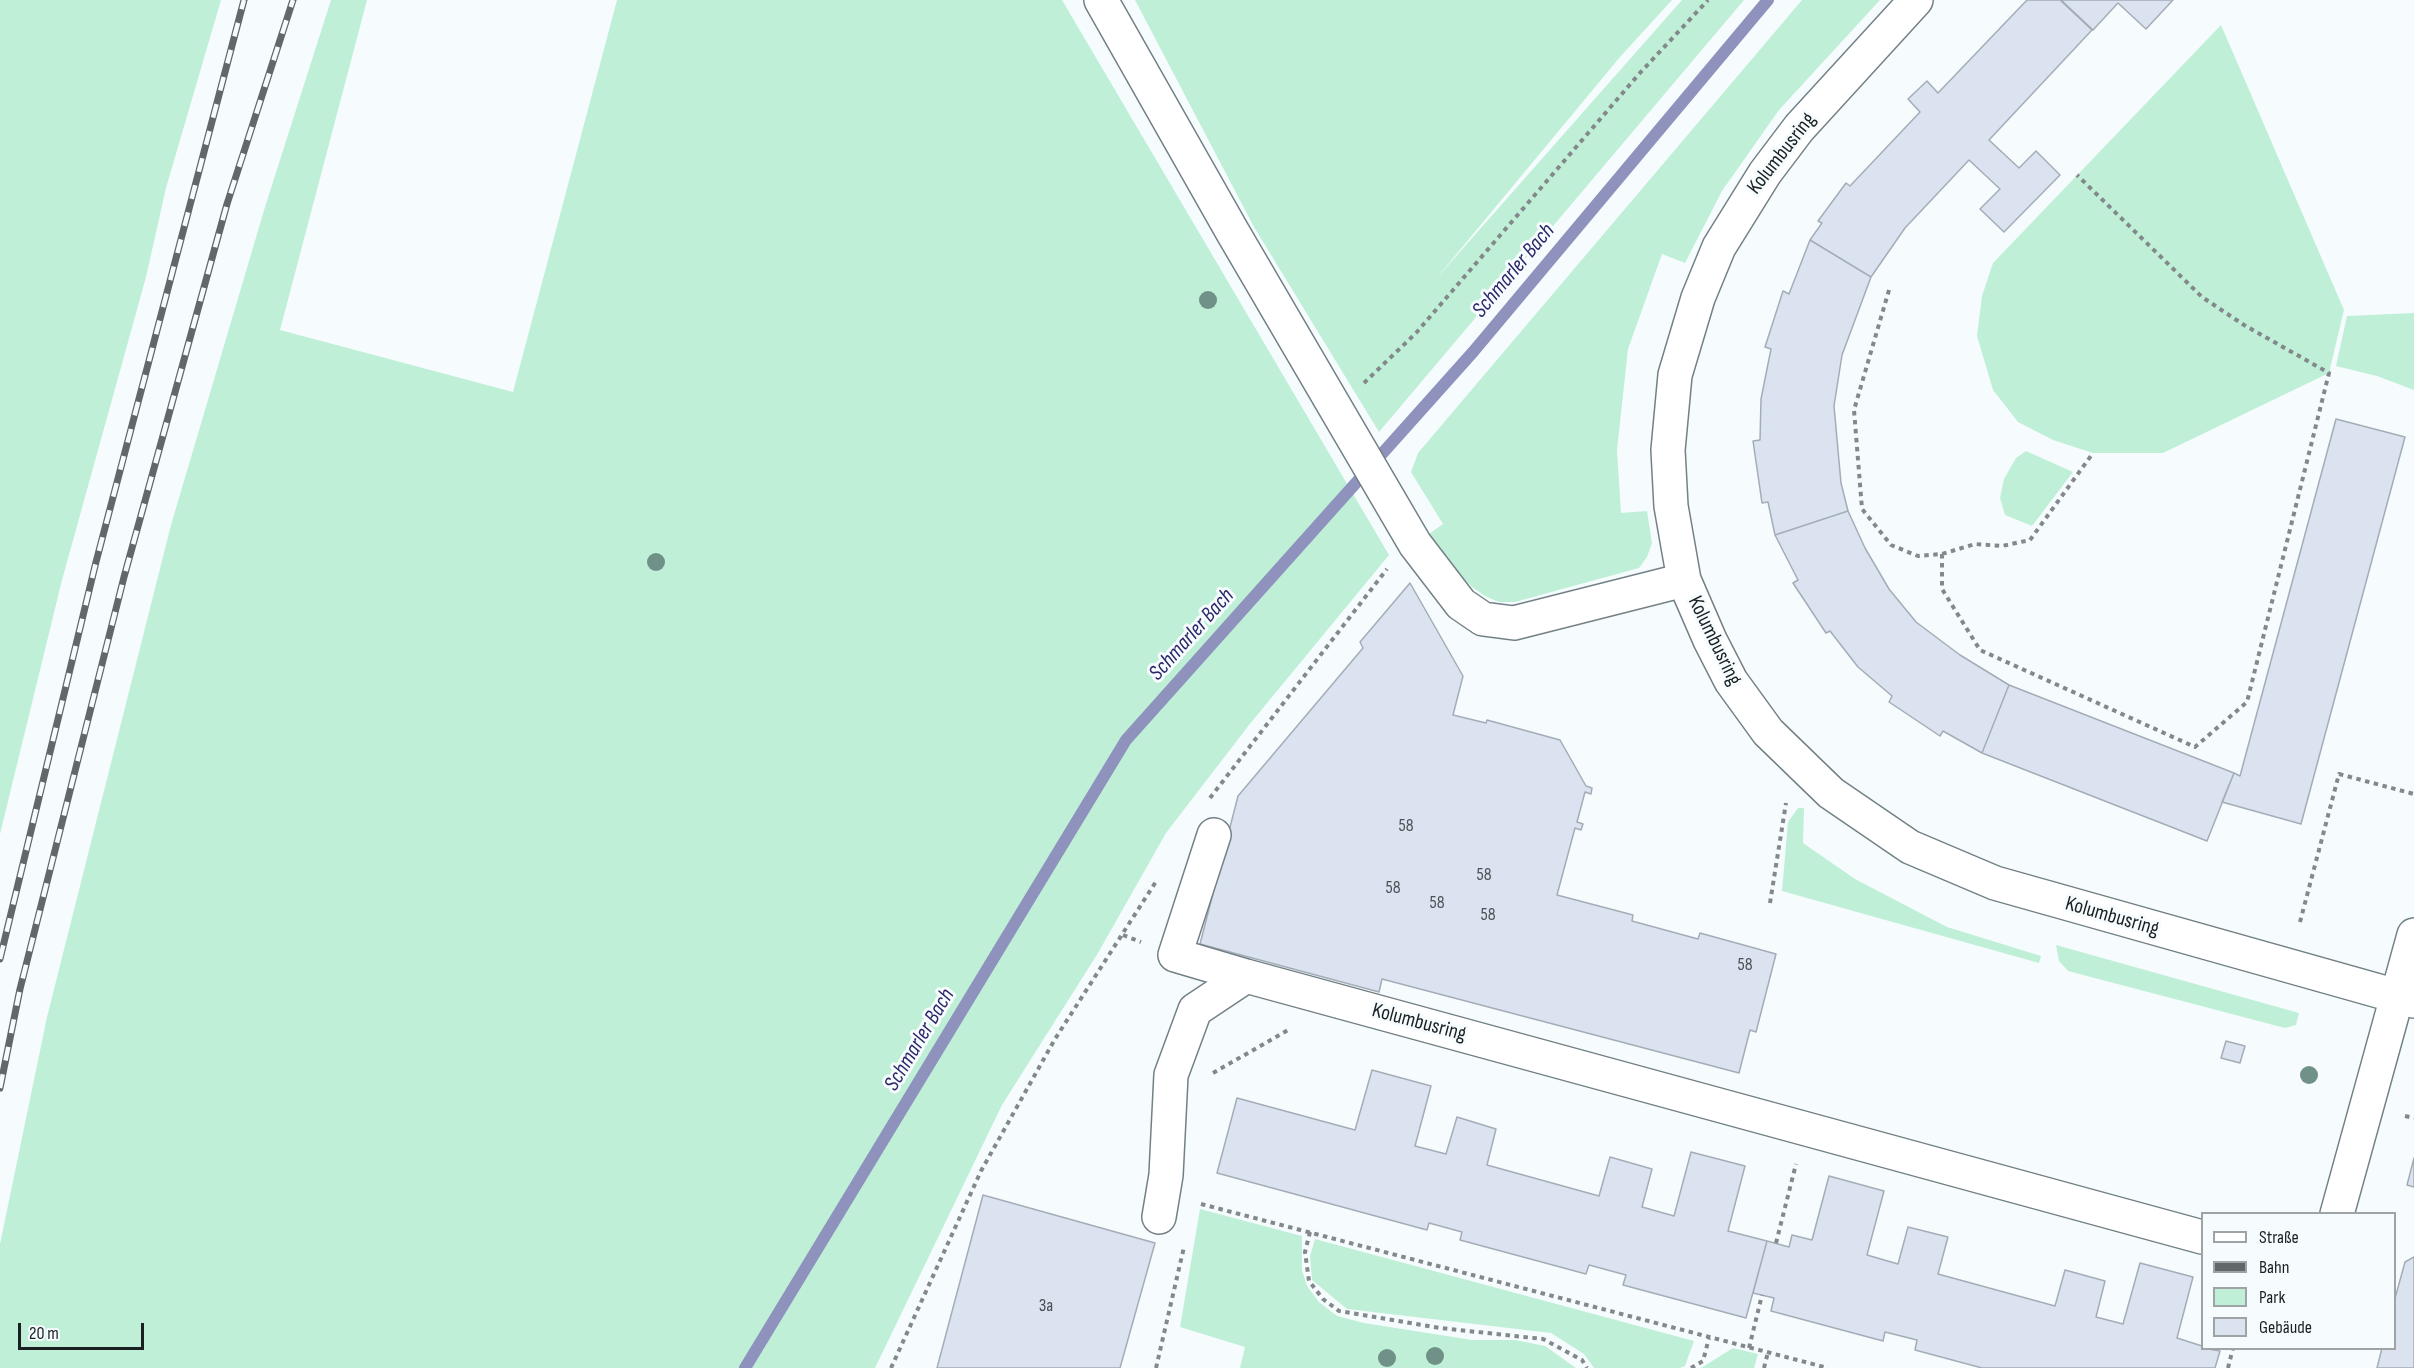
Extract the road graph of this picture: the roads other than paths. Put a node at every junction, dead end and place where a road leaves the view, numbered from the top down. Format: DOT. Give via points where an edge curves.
graph roads {
  1 [pos="1101,0"];
  2 [pos="1916,0"];
  3 [pos="1684,580"];
  4 [pos="1208,821"];
  5 [pos="2414,935"];
  6 [pos="1246,976"];
  7 [pos="2405,998"];
  8 [pos="1161,1205"];
  9 [pos="2338,1212"];
  10 [pos="2201,1237"];
  1 -- 3 [label="street" via="1406,528 1461,604 1484,619 1514,623"];
  2 -- 3 [label="street, Kolumbusring" via="1799,128 1741,208 1708,272 1675,375 1668,450 1671,506"];
  3 -- 7 [label="street, Kolumbusring" via="1731,681 1768,732 1831,793 1910,847 1995,884"];
  4 -- 6 [label="street, Kolumbusring" via="1175,955"];
  5 -- 7 [label="street"];
  6 -- 8 [label="street" via="1195,1010 1171,1076"];
  6 -- 10 [label="street, Kolumbusring"];
  7 -- 9 [label="street"];
}
